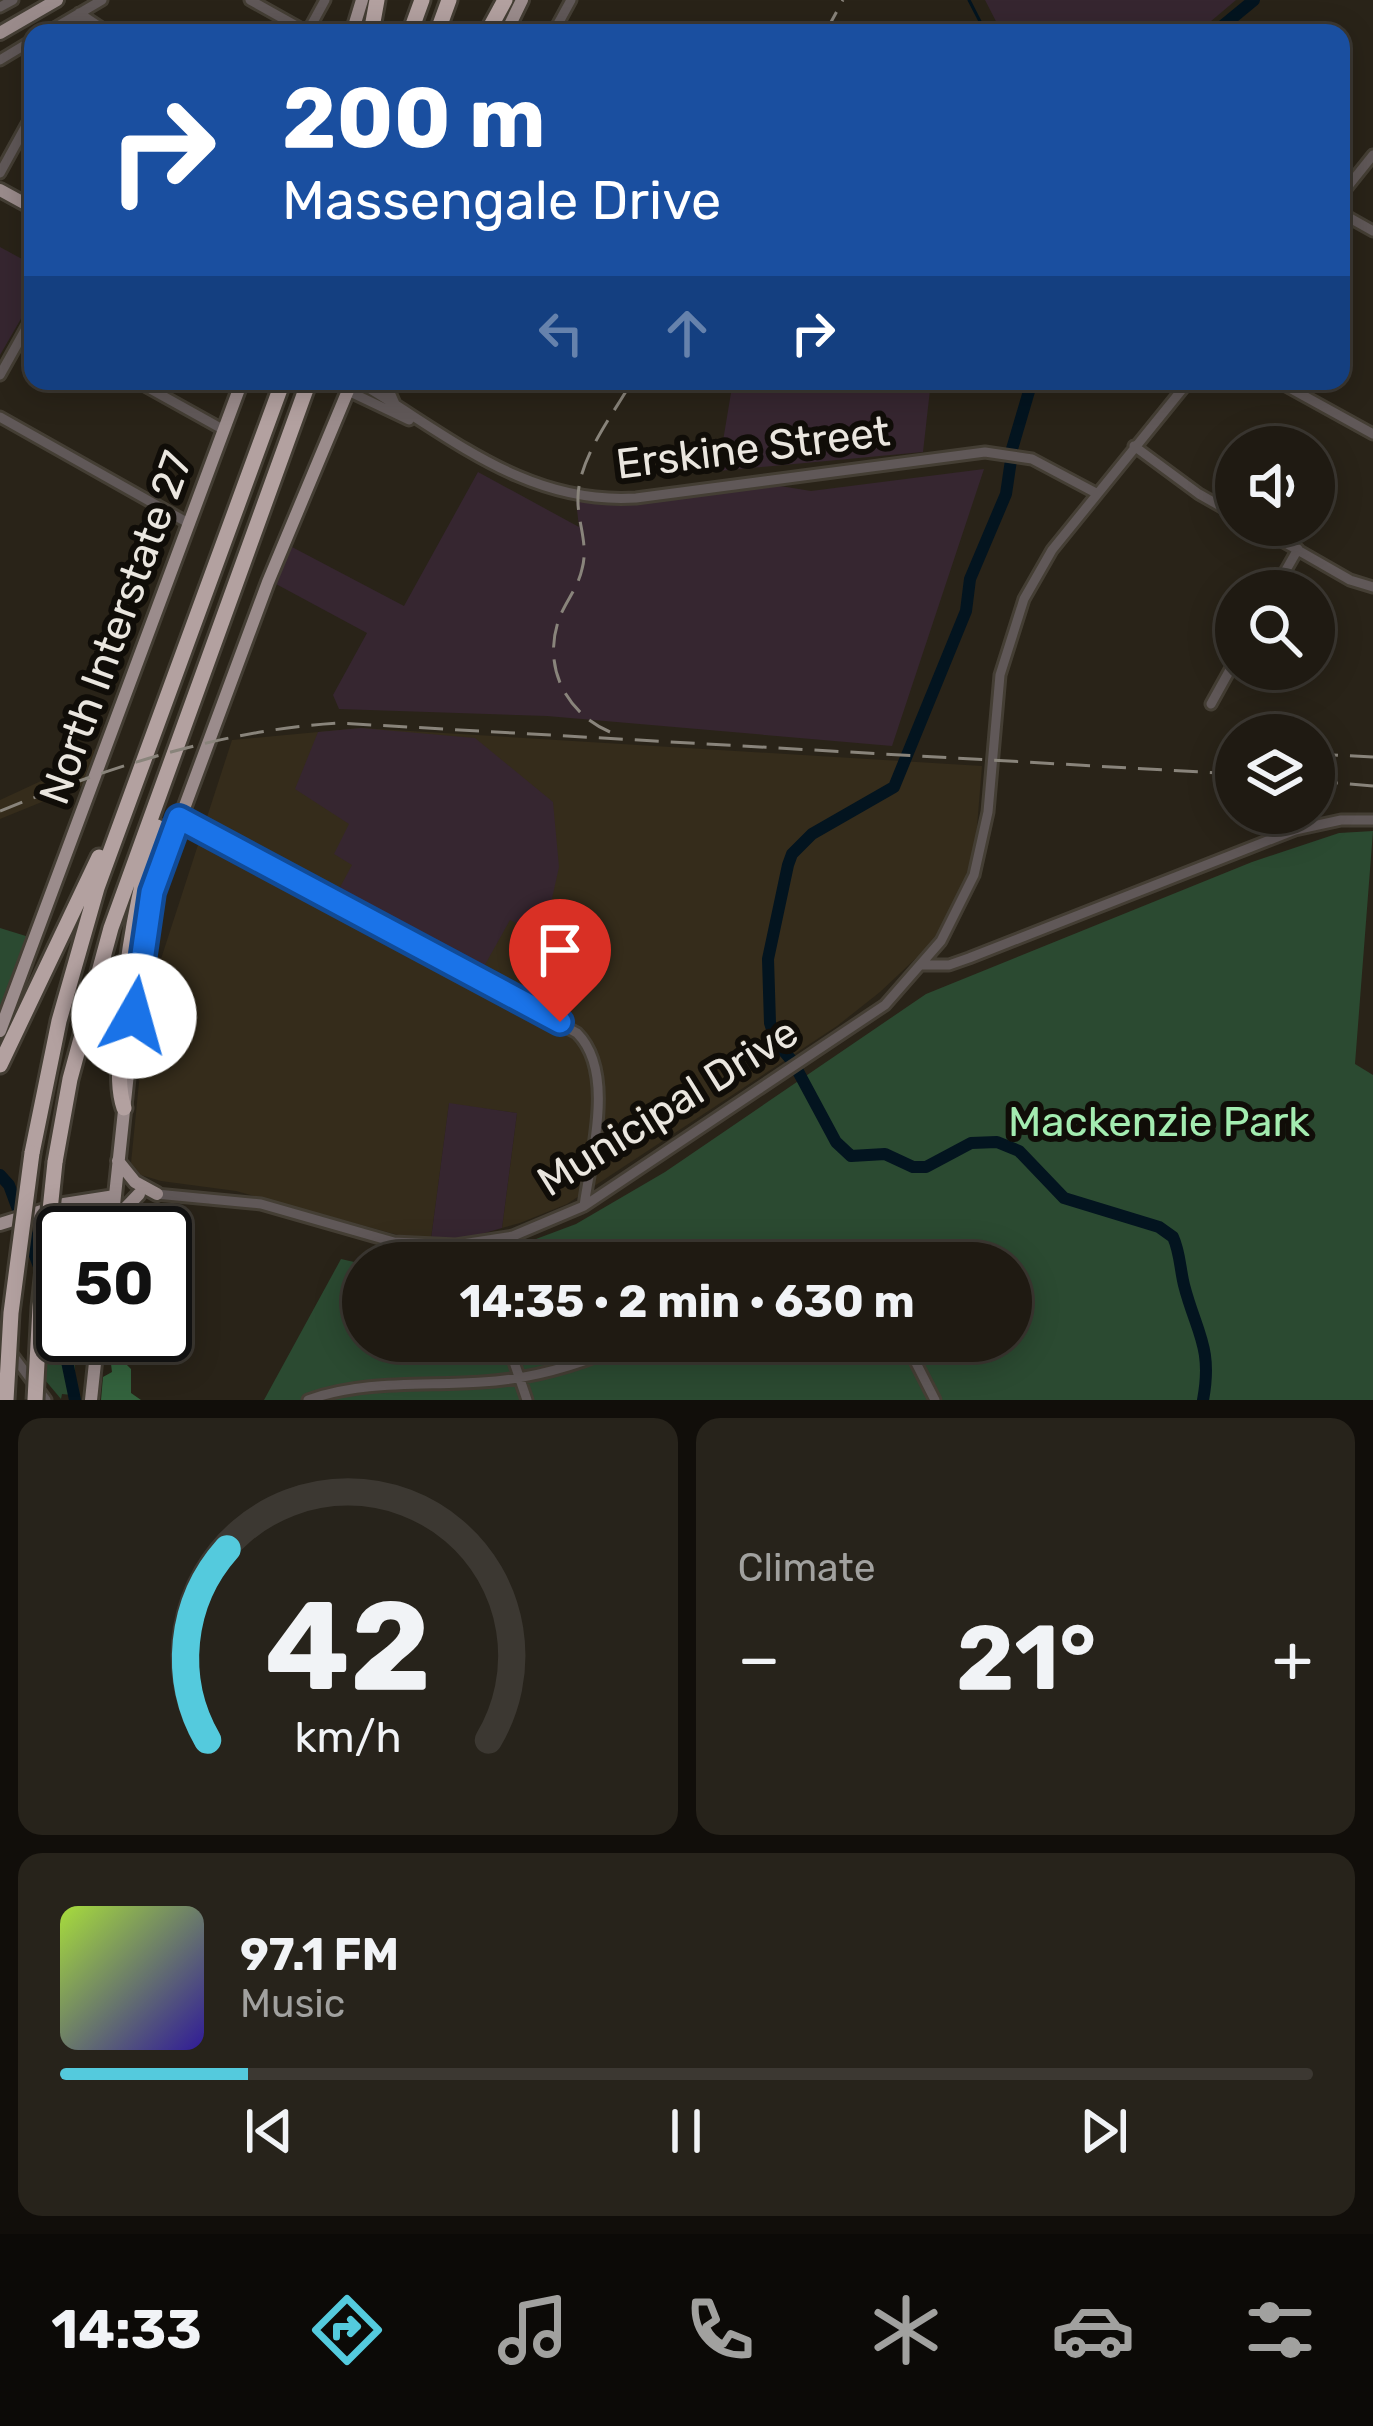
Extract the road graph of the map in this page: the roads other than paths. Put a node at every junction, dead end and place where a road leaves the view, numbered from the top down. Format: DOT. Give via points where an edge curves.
graph roads {
  1 [pos="13,0"];
  2 [pos="57,0"];
  3 [pos="102,0"];
  4 [pos="250,0"];
  5 [pos="0,8"];
  6 [pos="79,13"];
  7 [pos="61,24"];
  8 [pos="79,24"];
  9 [pos="96,24"];
  10 [pos="292,24"];
  11 [pos="0,33"];
  12 [pos="24,129"];
  13 [pos="1373,155"];
  14 [pos="0,173"];
  15 [pos="1350,184"];
  16 [pos="24,334"];
  17 [pos="0,375"];
  18 [pos="152,390"];
  19 [pos="239,390"];
  20 [pos="280,390"];
  21 [pos="306,390"];
  22 [pos="347,390"];
  23 [pos="357,390"];
  24 [pos="362,390"];
  25 [pos="390,390"];
  26 [pos="1181,390"];
  27 [pos="1293,390"];
  28 [pos="396,406"];
  29 [pos="0,416"];
  30 [pos="425,425"];
  31 [pos="224,430"];
  32 [pos="1373,434"];
  33 [pos="1134,446"];
  34 [pos="1096,493"];
  35 [pos="1215,503"];
  36 [pos="190,524"];
  37 [pos="1292,546"];
  38 [pos="1298,549"];
  39 [pos="1286,570"];
  40 [pos="1373,587"];
  41 [pos="1219,690"];
  42 [pos="195,694"];
  43 [pos="1211,704"];
  44 [pos="124,812"];
  45 [pos="179,818"];
  46 [pos="1373,820"];
  47 [pos="923,965"];
  48 [pos="0,1031"];
  49 [pos="0,1065"];
  50 [pos="124,1108"];
  51 [pos="118,1161"];
  52 [pos="158,1193"];
  53 [pos="139,1194"];
  54 [pos="115,1196"];
  55 [pos="114,1206"];
  56 [pos="124,1206"];
  57 [pos="584,1206"];
  58 [pos="0,1224"];
  59 [pos="394,1242"];
  60 [pos="475,1242"];
  61 [pos="11,1313"];
  62 [pos="0,1338"];
  63 [pos="95,1362"];
  64 [pos="512,1362"];
  65 [pos="580,1362"];
  66 [pos="916,1362"];
  67 [pos="0,1365"];
  68 [pos="520,1377"];
  69 [pos="386,1387"];
  70 [pos="92,1394"];
  71 [pos="6,1400"];
  72 [pos="35,1400"];
  73 [pos="46,1400"];
  74 [pos="308,1400"];
  75 [pos="389,1400"];
  76 [pos="526,1400"];
  77 [pos="935,1400"];
  1 -- 5 [label="street"];
  2 -- 11 [label="main road"];
  3 -- 6 [label="street"];
  4 -- 10 [label="street"];
  6 -- 7 [label="street"];
  6 -- 8 [label="street"];
  6 -- 9 [label="street"];
  12 -- 14 [label="street"];
  13 -- 15 [label="street"];
  16 -- 17 [label="street"];
  18 -- 31 [label="street"];
  19 -- 31 [label="main road, North Interstate 27"];
  20 -- 44 [label="highway"];
  21 -- 42 [label="highway"];
  22 -- 45 [label="main road"];
  23 -- 30 [label="street, Erskine Street"];
  24 -- 28 [label="street, Erskine Street"];
  25 -- 28 [label="street"];
  26 -- 33 [label="street, Municipal Drive"];
  27 -- 32 [label="street"];
  28 -- 30 [label="street, Erskine Street"];
  29 -- 36 [label="street"];
  30 -- 34 [label="street, Erskine Street" via="525,481 592,499 985,452 1032,459"];
  31 -- 36 [label="main road, North Interstate 27"];
  33 -- 34 [label="street, Municipal Drive"];
  33 -- 35 [label="street"];
  34 -- 47 [label="street, Municipal Drive" via="1052,550 1014,625 997,695 979,858 960,909"];
  36 -- 48 [label="main road, North Interstate 27"];
  37 -- 38 [label="street"];
  38 -- 39 [label="street"];
  38 -- 40 [label="street"];
  41 -- 43 [label="street"];
  42 -- 50 [label="highway" via="128,944"];
  42 -- 72 [label="highway, bridge" via="111,928 70,1079"];
  44 -- 49 [label="highway"];
  44 -- 61 [label="highway, bridge" via="72,972 32,1153"];
  45 -- 50 [label="main road" via="152,892"];
  45 -- 57 [label="street" via="588,1043 598,1067"];
  46 -- 47 [label="street" via="1295,830 969,958"];
  47 -- 57 [label="street, Municipal Drive" via="885,1004"];
  50 -- 51 [label="main road"];
  51 -- 52 [label="main road" via="134,1182"];
  51 -- 54 [label="main road"];
  52 -- 53 [label="street, Municipal Drive"];
  52 -- 59 [label="street, Municipal Drive" via="261,1204"];
  53 -- 54 [label="street, Municipal Drive"];
  53 -- 56 [label="main road"];
  54 -- 55 [label="main road"];
  54 -- 58 [label="main road, Municipal Drive, bridge"];
  57 -- 60 [label="street, Municipal Drive" via="513,1236"];
  61 -- 67 [label="highway, bridge"];
  61 -- 71 [label="highway, bridge"];
  62 -- 73 [label="street"];
  63 -- 70 [label="main road"];
  64 -- 68 [label="street"];
  65 -- 68 [label="street"];
  66 -- 77 [label="street"];
  68 -- 69 [label="street"];
  68 -- 76 [label="street"];
  69 -- 74 [label="street"];
  69 -- 75 [label="street"];
}
